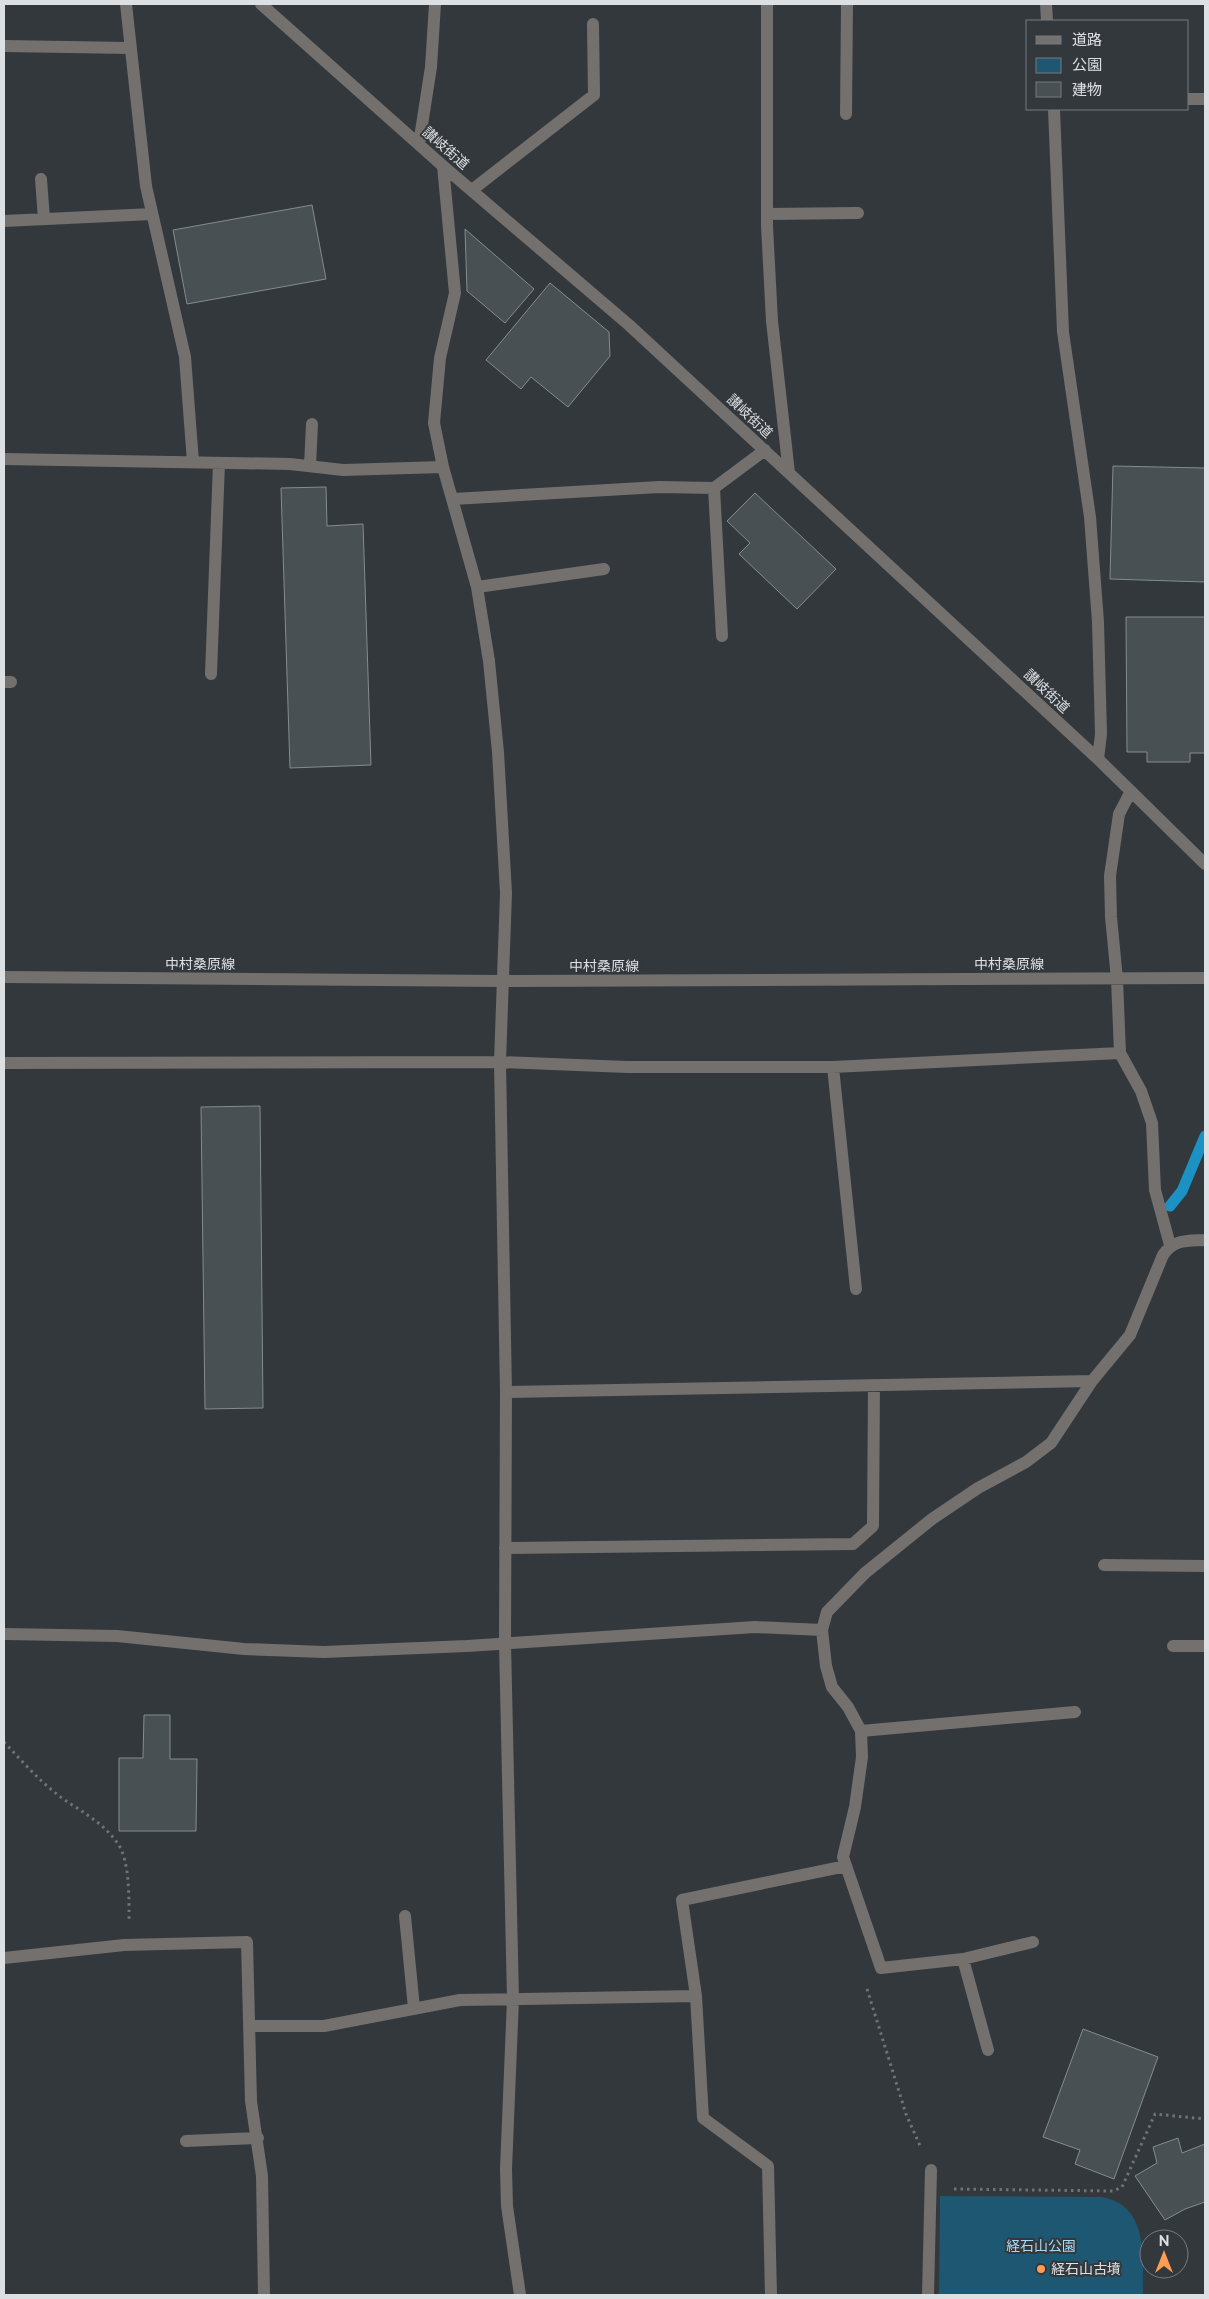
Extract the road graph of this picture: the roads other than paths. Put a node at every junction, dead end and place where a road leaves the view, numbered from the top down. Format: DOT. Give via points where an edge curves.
graph roads {
  1 [pos="126,4"];
  2 [pos="261,4"];
  3 [pos="435,4"];
  4 [pos="767,4"];
  5 [pos="847,4"];
  6 [pos="1046,4"];
  7 [pos="1047,20"];
  8 [pos="593,24"];
  9 [pos="4,46"];
  10 [pos="130,48"];
  11 [pos="1189,99"];
  12 [pos="1205,99"];
  13 [pos="1054,110"];
  14 [pos="846,114"];
  15 [pos="419,144"];
  16 [pos="443,166"];
  17 [pos="41,178"];
  18 [pos="472,190"];
  19 [pos="858,213"];
  20 [pos="152,214"];
  21 [pos="768,214"];
  22 [pos="44,219"];
  23 [pos="4,221"];
  24 [pos="312,424"];
  25 [pos="764,450"];
  26 [pos="4,458"];
  27 [pos="193,462"];
  28 [pos="219,462"];
  29 [pos="310,466"];
  30 [pos="443,467"];
  31 [pos="789,472"];
  32 [pos="714,488"];
  33 [pos="453,499"];
  34 [pos="604,569"];
  35 [pos="477,588"];
  36 [pos="722,636"];
  37 [pos="211,674"];
  38 [pos="1098,759"];
  39 [pos="1131,791"];
  40 [pos="1205,864"];
  41 [pos="4,978"];
  42 [pos="1205,978"];
  43 [pos="1117,979"];
  44 [pos="502,981"];
  45 [pos="1120,1053"];
  46 [pos="500,1062"];
  47 [pos="4,1063"];
  48 [pos="833,1066"];
  49 [pos="1205,1240"];
  50 [pos="1170,1245"];
  51 [pos="856,1289"];
  52 [pos="1092,1381"];
  53 [pos="874,1385"];
  54 [pos="506,1392"];
  55 [pos="505,1548"];
  56 [pos="1104,1565"];
  57 [pos="1205,1566"];
  58 [pos="822,1630"];
  59 [pos="4,1634"];
  60 [pos="505,1644"];
  61 [pos="1173,1646"];
  62 [pos="1205,1646"];
  63 [pos="1075,1712"];
  64 [pos="861,1731"];
  65 [pos="846,1866"];
  66 [pos="405,1916"];
  67 [pos="1033,1942"];
  68 [pos="4,1958"];
  69 [pos="963,1959"];
  70 [pos="696,1996"];
  71 [pos="513,1999"];
  72 [pos="414,2008"];
  73 [pos="250,2026"];
  74 [pos="988,2050"];
  75 [pos="258,2138"];
  76 [pos="186,2141"];
  77 [pos="931,2170"];
  78 [pos="264,2295"];
  79 [pos="520,2295"];
  80 [pos="770,2295"];
  81 [pos="928,2295"];
  1 -- 10 [label="street"];
  2 -- 15 [label="street, 讃岐街道"];
  3 -- 15 [label="street" via="431,66"];
  4 -- 21 [label="street"];
  5 -- 14 [label="street"];
  6 -- 7 [label="street"];
  8 -- 18 [label="street" via="594,95"];
  9 -- 10 [label="street"];
  10 -- 20 [label="street"];
  11 -- 12 [label="street"];
  13 -- 38 [label="street" via="1062,332 1090,517 1098,622 1101,734"];
  15 -- 16 [label="street, 讃岐街道"];
  16 -- 18 [label="street, 讃岐街道"];
  16 -- 30 [label="street" via="455,293 440,358 434,423"];
  17 -- 22 [label="street"];
  18 -- 25 [label="street, 讃岐街道" via="629,325"];
  19 -- 21 [label="street"];
  20 -- 22 [label="street"];
  20 -- 27 [label="street" via="185,357"];
  21 -- 31 [label="street" via="772,320"];
  22 -- 23 [label="street"];
  24 -- 29 [label="street"];
  25 -- 31 [label="street, 讃岐街道"];
  25 -- 32 [label="street"];
  26 -- 27 [label="street"];
  27 -- 28 [label="street"];
  28 -- 29 [label="street"];
  28 -- 37 [label="street"];
  29 -- 30 [label="street" via="343,470"];
  30 -- 33 [label="street"];
  31 -- 38 [label="street, 讃岐街道"];
  32 -- 33 [label="street" via="659,487"];
  32 -- 36 [label="street"];
  33 -- 35 [label="street"];
  34 -- 35 [label="street"];
  35 -- 44 [label="street" via="489,661 503,814 506,893"];
  38 -- 39 [label="street, 讃岐街道"];
  39 -- 40 [label="street, 讃岐街道"];
  39 -- 43 [label="street" via="1119,814 1110,876"];
  41 -- 44 [label="street, 中村桑原線"];
  42 -- 43 [label="street, 中村桑原線"];
  43 -- 44 [label="street, 中村桑原線"];
  43 -- 45 [label="street"];
  44 -- 46 [label="street"];
  45 -- 48 [label="street"];
  45 -- 50 [label="street" via="1141,1091 1152,1122 1154,1190"];
  46 -- 47 [label="street"];
  46 -- 48 [label="street" via="627,1067"];
  46 -- 54 [label="street"];
  48 -- 51 [label="street"];
  49 -- 50 [label="street"];
  50 -- 52 [label="street" via="1130,1335"];
  52 -- 53 [label="street"];
  52 -- 58 [label="street" via="1051,1443 1026,1462 978,1488 932,1519 865,1573 828,1612"];
  53 -- 54 [label="street"];
  53 -- 55 [label="street" via="873,1526 853,1544"];
  54 -- 55 [label="street"];
  55 -- 60 [label="street"];
  56 -- 57 [label="street"];
  58 -- 60 [label="street" via="755,1627"];
  58 -- 64 [label="street" via="832,1687 848,1706"];
  59 -- 60 [label="street" via="117,1636 244,1649 324,1652"];
  60 -- 71 [label="street"];
  61 -- 62 [label="street"];
  63 -- 64 [label="street"];
  64 -- 65 [label="street" via="862,1757 855,1807 843,1857"];
  65 -- 69 [label="street" via="881,1968"];
  65 -- 70 [label="street" via="682,1900"];
  66 -- 72 [label="street"];
  67 -- 69 [label="street"];
  68 -- 73 [label="street" via="129,1945 247,1942"];
  69 -- 74 [label="street"];
  70 -- 71 [label="street"];
  70 -- 80 [label="street" via="703,2118 768,2166"];
  71 -- 72 [label="street" via="460,2000"];
  71 -- 79 [label="street" via="506,2169 507,2206"];
  72 -- 73 [label="street" via="324,2026"];
  73 -- 75 [label="street" via="251,2101"];
  75 -- 76 [label="street"];
  75 -- 78 [label="street" via="262,2176"];
  77 -- 81 [label="street"];
}
